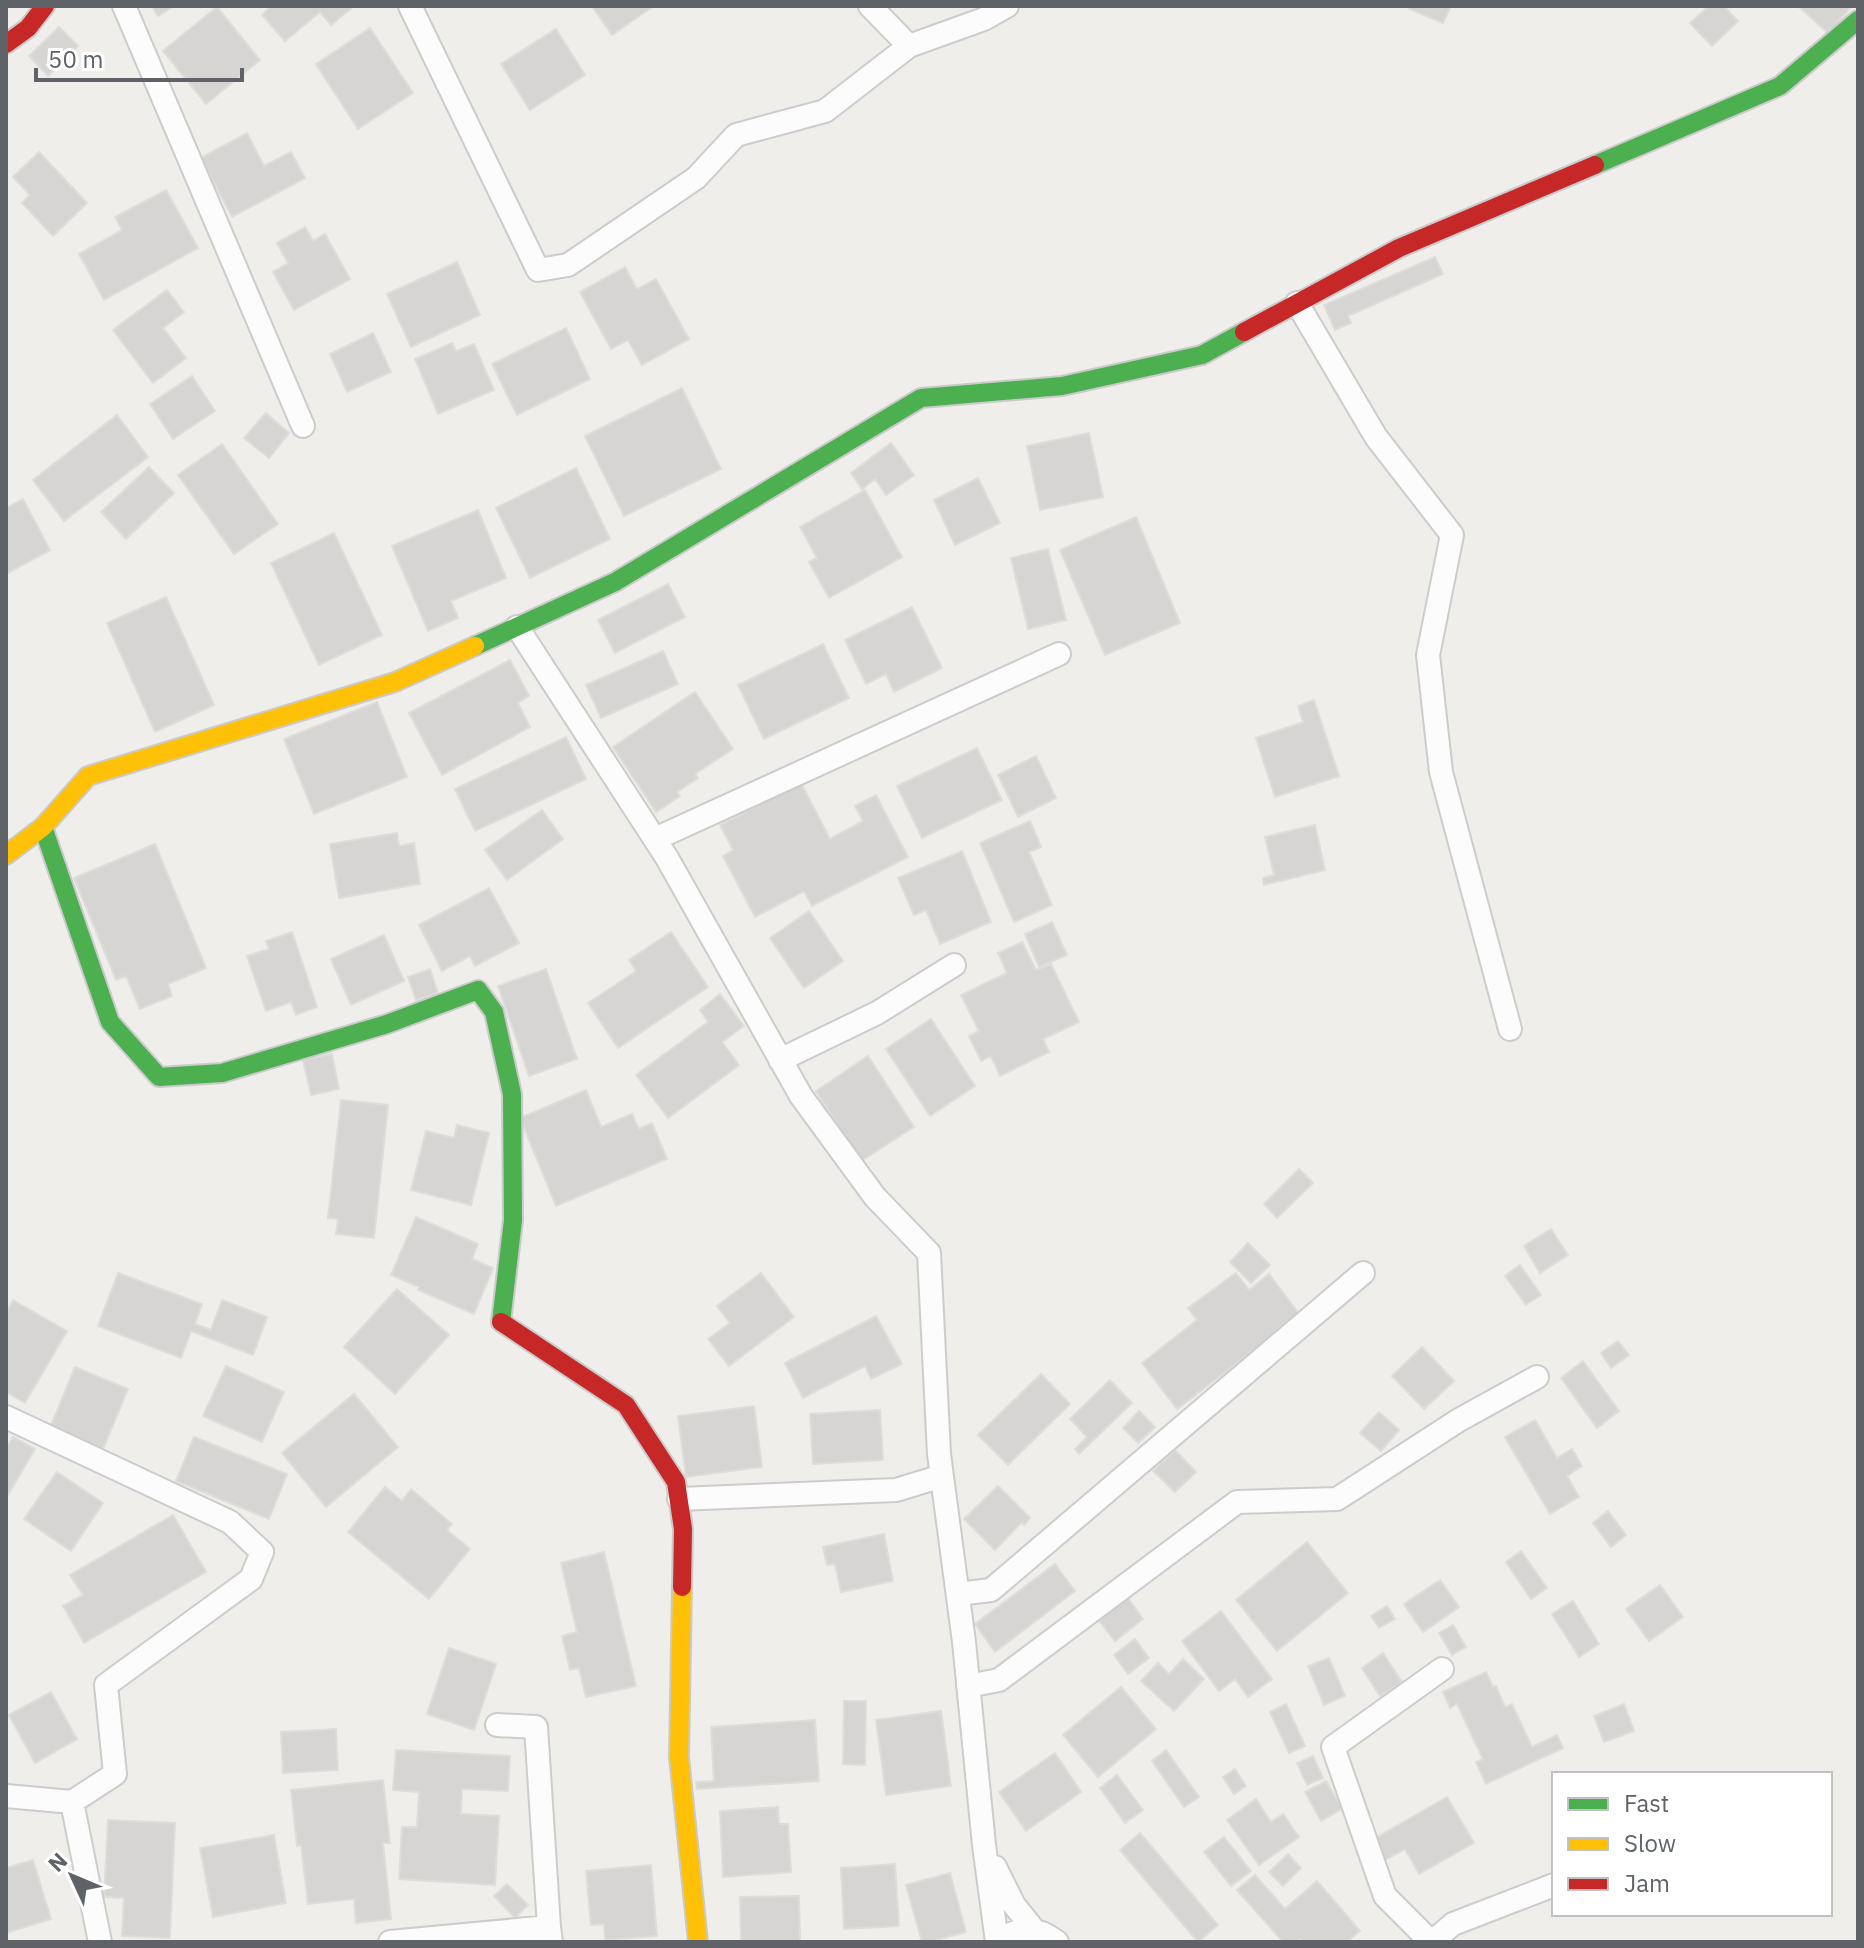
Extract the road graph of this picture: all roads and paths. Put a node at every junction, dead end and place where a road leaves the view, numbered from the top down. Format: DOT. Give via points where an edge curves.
graph roads {
  1 [pos="45,6"];
  2 [pos="124,6"];
  3 [pos="410,6"];
  4 [pos="870,6"];
  5 [pos="1007,6"];
  6 [pos="1858,20"];
  7 [pos="6,44"];
  8 [pos="909,46"];
  9 [pos="1297,303"];
  10 [pos="303,426"];
  11 [pos="517,627"];
  12 [pos="1059,654"];
  13 [pos="43,827"];
  14 [pos="655,839"];
  15 [pos="6,855"];
  16 [pos="954,965"];
  17 [pos="1510,1029"];
  18 [pos="780,1060"];
  19 [pos="1363,1273"];
  20 [pos="1537,1377"];
  21 [pos="6,1417"];
  22 [pos="942,1476"];
  23 [pos="679,1499"];
  24 [pos="958,1594"];
  25 [pos="1442,1669"];
  26 [pos="968,1686"];
  27 [pos="497,1725"];
  28 [pos="6,1796"];
  29 [pos="72,1802"];
  30 [pos="984,1845"];
  31 [pos="1552,1886"];
  32 [pos="1034,1930"];
  33 [pos="550,1935"];
  34 [pos="100,1942"];
  35 [pos="390,1942"];
  36 [pos="698,1942"];
  37 [pos="997,1942"];
  38 [pos="1057,1942"];
  39 [pos="1431,1942"];
  1 -- 7 [label="street"];
  2 -- 10 [label="street"];
  3 -- 8 [label="street" via="538,270 568,265 696,178 736,135 825,111"];
  4 -- 8 [label="street"];
  5 -- 8 [label="street"];
  6 -- 9 [label="street" via="1780,86 1399,248"];
  9 -- 11 [label="street" via="1202,355 1062,386 921,398 615,582"];
  9 -- 17 [label="street" via="1376,437 1452,535 1428,655 1441,772"];
  11 -- 13 [label="street" via="395,682 88,776"];
  11 -- 14 [label="street"];
  12 -- 14 [label="street"];
  13 -- 15 [label="street"];
  13 -- 23 [label="street" via="110,1022 159,1077 222,1073 387,1024 478,990 494,1012 512,1094 513,1220 501,1323 626,1405 676,1482"];
  14 -- 18 [label="street"];
  16 -- 18 [label="street" via="877,1013"];
  18 -- 22 [label="street" via="875,1197 929,1253"];
  19 -- 24 [label="street" via="991,1590"];
  20 -- 26 [label="street" via="1337,1499 1237,1502 999,1680"];
  21 -- 29 [label="street" via="230,1522 262,1552 251,1579 106,1685 115,1774"];
  22 -- 23 [label="street" via="896,1490"];
  22 -- 24 [label="street"];
  23 -- 36 [label="street" via="679,1757"];
  24 -- 26 [label="street"];
  25 -- 39 [label="street" via="1333,1747 1385,1896"];
  26 -- 30 [label="street"];
  27 -- 33 [label="street" via="536,1727"];
  28 -- 29 [label="street"];
  29 -- 34 [label="street"];
  30 -- 32 [label="street" via="1014,1905"];
  30 -- 37 [label="street"];
  31 -- 39 [label="street" via="1453,1924"];
  32 -- 37 [label="street" via="1007,1934"];
  32 -- 38 [label="street"];
  33 -- 35 [label="street"];
}
